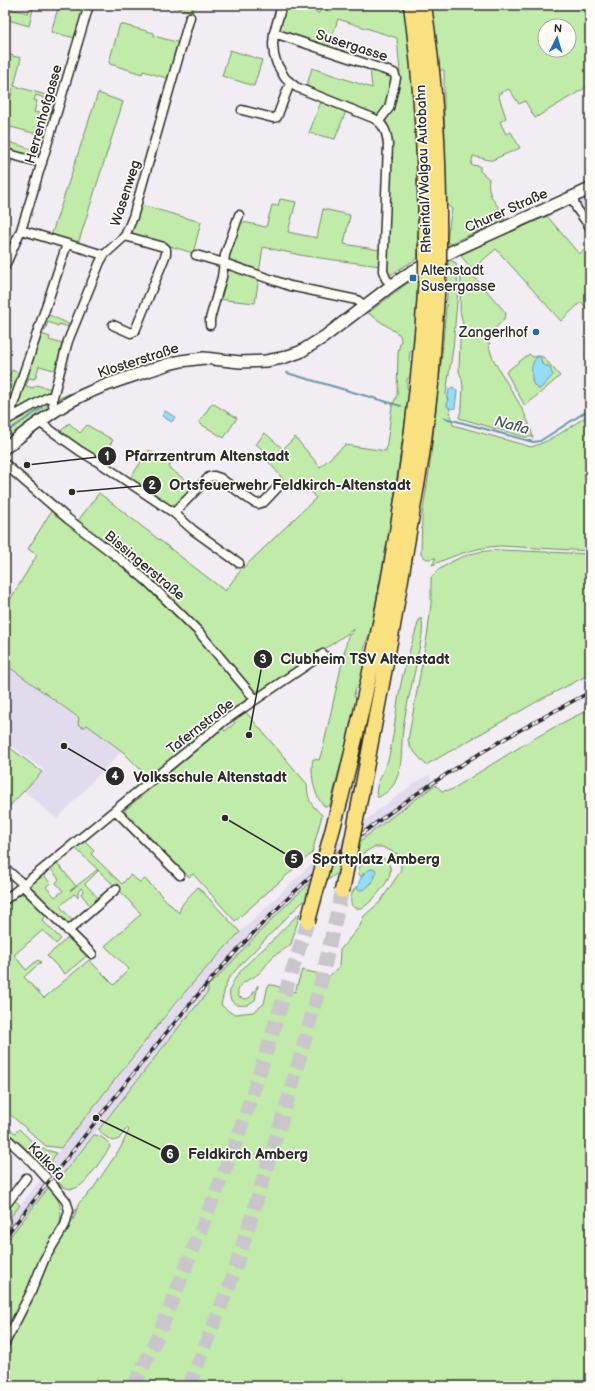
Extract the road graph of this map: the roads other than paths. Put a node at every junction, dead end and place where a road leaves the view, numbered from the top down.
1 (89, 5) edge
2 (282, 5) edge
3 (411, 5) edge
4 (424, 5) edge
5 (190, 17) dead end
6 (274, 33) junction
7 (290, 83) junction
8 (242, 110) dead end
9 (379, 121) junction
10 (5, 153) edge
11 (42, 163) junction
12 (590, 189) edge
13 (572, 197) junction
14 (239, 215) dead end
15 (590, 227) edge
16 (21, 230) junction
17 (125, 236) junction
18 (67, 244) junction
19 (104, 255) junction
20 (196, 255) dead end
21 (435, 257) junction
22 (224, 263) junction
23 (5, 266) edge
24 (392, 286) junction
25 (365, 306) junction
26 (113, 325) dead end
27 (210, 325) dead end
28 (53, 397) junction
29 (54, 411) junction
30 (13, 416) junction
31 (5, 421) edge
32 (39, 422) junction
33 (5, 448) edge
34 (5, 464) edge
35 (280, 485) dead end
36 (174, 513) junction
37 (238, 563) dead end
38 (323, 654) dead end
39 (255, 699) junction
40 (116, 810) junction
41 (5, 868) edge
42 (180, 875) dead end
43 (23, 886) junction
44 (116, 889) dead end
45 (342, 891) tunnel mouth
46 (5, 900) edge
47 (308, 921) tunnel mouth
48 (68, 931) junction
49 (92, 954) dead end
50 (5, 1137) edge
51 (26, 1178) dead end
52 (5, 1206) edge
53 (5, 1343) edge

1 - 11 street, Herrenhofgasse
2 - 6 street
3 - 21 highway, Rheintal/Walgau Autobahn
4 - 21 highway, Rheintal/Walgau Autobahn
5 - 17 street, Wasenweg
6 - 7 street
6 - 9 street, Susergasse
7 - 8 street
7 - 9 street
9 - 24 street
10 - 11 street
11 - 16 street, Herrenhofgasse
12 - 13 main road, Churer Straße
13 - 15 street
13 - 21 main road, Churer Straße
14 - 22 street
16 - 18 street
16 - 23 street, Herrenhofgasse
17 - 19 street, Wasenweg
17 - 26 street
18 - 19 street
18 - 30 street
19 - 28 street, Wasenweg
20 - 22 street
21 - 24 main road, Klosterstraße
21 - 45 highway, Rheintal/Walgau Autobahn, bridge
21 - 47 highway, Rheintal/Walgau Autobahn, bridge
22 - 25 street
22 - 27 street
24 - 25 main road, Klosterstraße
25 - 29 main road, Klosterstraße
28 - 29 street, Wasenweg
28 - 30 street
29 - 32 main road, Klosterstraße
30 - 31 street
32 - 33 main road, Klosterstraße
32 - 36 street
34 - 39 street, Bissingerstraße
35 - 36 street
36 - 37 street
38 - 39 street, Tafernstraße
39 - 40 street, Tafernstraße
40 - 42 street
40 - 43 street, Tafernstraße
41 - 43 street
43 - 46 street, Tafernstraße
43 - 48 street
44 - 48 street
48 - 49 street
50 - 53 street, Kalkofa
51 - 52 street

